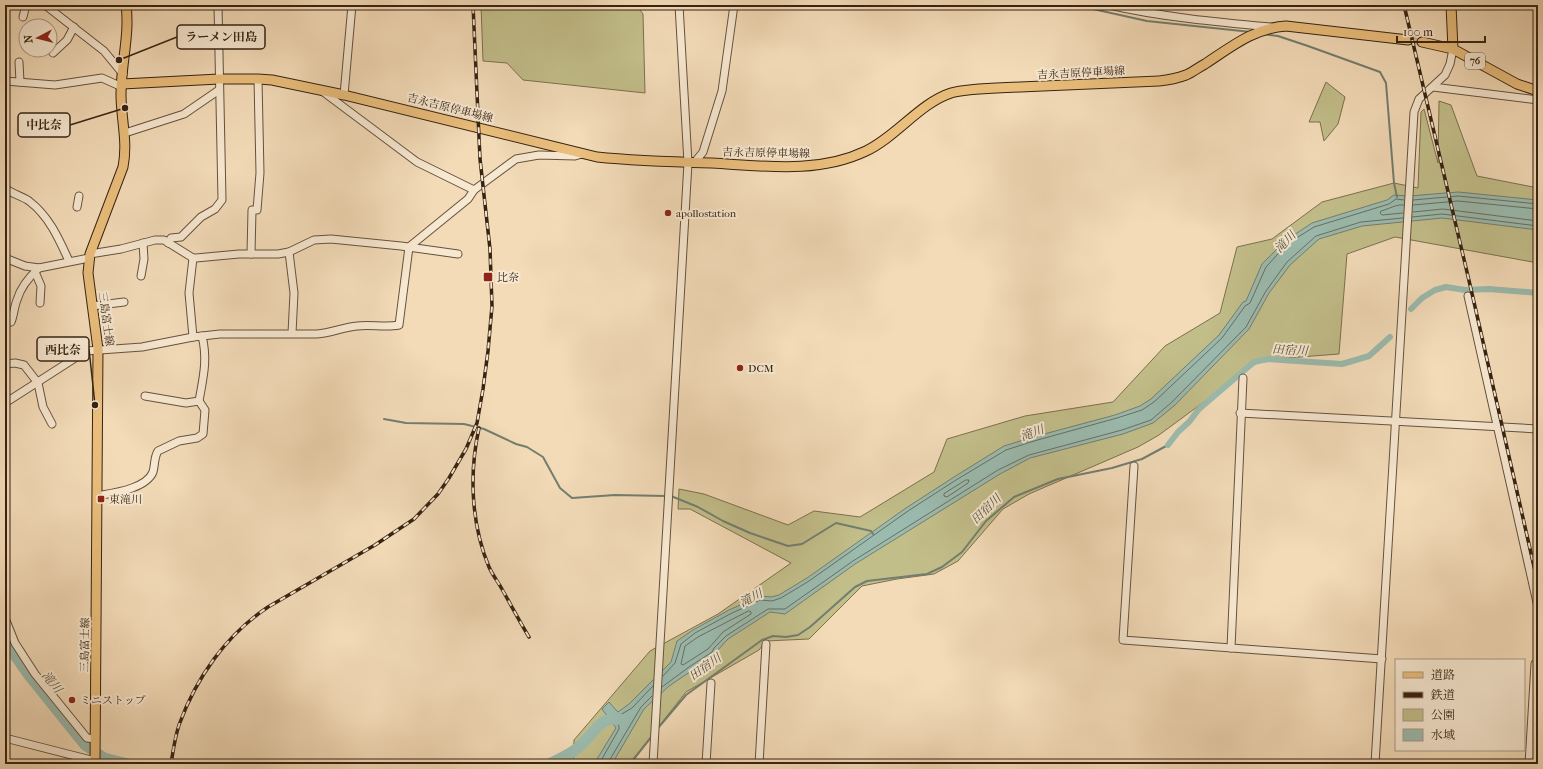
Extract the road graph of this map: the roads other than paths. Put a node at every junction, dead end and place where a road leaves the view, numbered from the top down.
1 (26, 5) edge
2 (45, 5) edge
3 (126, 5) edge
4 (218, 5) edge
5 (352, 5) edge
6 (679, 5) edge
7 (734, 5) edge
8 (1109, 5) edge
9 (1450, 5) edge
10 (23, 17) dead end
11 (74, 27) junction
12 (1274, 27) junction
13 (1408, 40) tunnel mouth
14 (1422, 42) tunnel mouth
15 (58, 48) edge
16 (1453, 49) junction
17 (19, 62) dead end
18 (123, 74) junction
19 (219, 79) junction
20 (258, 79) junction
21 (5, 81) edge
22 (20, 82) junction
23 (1517, 84) junction
24 (122, 86) junction
25 (1433, 88) junction
26 (219, 90) junction
27 (322, 91) junction
28 (1538, 91) edge
29 (344, 95) junction
30 (1511, 97) junction
31 (1538, 100) edge
32 (125, 133) junction
33 (584, 154) junction
34 (691, 163) junction
35 (5, 188) edge
36 (474, 190) junction
37 (79, 196) dead end
38 (77, 207) dead end
39 (143, 243) junction
40 (168, 243) junction
41 (409, 247) junction
42 (289, 252) junction
43 (251, 254) junction
44 (458, 254) dead end
45 (89, 256) junction
46 (5, 258) edge
47 (192, 258) junction
48 (69, 261) junction
49 (37, 270) junction
50 (140, 276) dead end
51 (1468, 296) dead end
52 (124, 302) dead end
53 (40, 303) dead end
54 (92, 306) junction
55 (5, 323) edge
56 (292, 333) junction
57 (202, 336) junction
58 (193, 337) junction
59 (98, 350) junction
60 (5, 364) edge
61 (1243, 378) dead end
62 (38, 383) junction
63 (145, 396) dead end
64 (6, 401) edge
65 (199, 401) junction
66 (1240, 413) junction
67 (1395, 422) junction
68 (52, 424) dead end
69 (1498, 427) junction
70 (1538, 429) edge
71 (1134, 466) dead end
72 (97, 496) junction
73 (1538, 608) edge
74 (5, 618) edge
75 (766, 644) dead end
76 (1230, 648) junction
77 (1382, 659) junction
78 (1538, 664) edge
79 (711, 682) dead end
80 (5, 738) edge
81 (95, 744) junction
82 (95, 761) edge
83 (653, 764) edge
84 (706, 764) edge
85 (759, 764) edge
86 (1375, 764) edge
87 (1529, 764) edge

1 - 10 street
2 - 11 street
3 - 18 main road, 三島富士線
4 - 19 street
5 - 29 street
6 - 34 street
7 - 34 street
8 - 12 street
9 - 16 main road, 76
11 - 15 street
11 - 18 street
12 - 13 main road, 吉永吉原停車場線
12 - 34 main road, 吉永吉原停車場線
14 - 16 main road
16 - 23 main road, 76
16 - 25 street
17 - 22 street
18 - 24 main road, 三島富士線
19 - 20 main road, 吉永吉原停車場線
19 - 24 main road, 吉永吉原停車場線
19 - 26 street
20 - 27 main road, 吉永吉原停車場線
20 - 43 street
21 - 22 street
22 - 24 street
23 - 28 main road, 76
23 - 30 street
24 - 32 main road, 三島富士線
25 - 30 street
25 - 67 street
26 - 32 street
26 - 40 street
27 - 29 main road, 吉永吉原停車場線
27 - 36 street
29 - 33 main road, 吉永吉原停車場線
30 - 31 street
32 - 45 main road, 三島富士線
33 - 34 main road, 吉永吉原停車場線
33 - 36 street
34 - 83 street
35 - 48 street
36 - 41 street
37 - 38 street
39 - 40 street
39 - 45 street
39 - 50 street
40 - 47 street
41 - 42 street
41 - 44 street
41 - 56 street
42 - 43 street
42 - 56 street
43 - 47 street
45 - 48 street
45 - 54 main road, 三島富士線
46 - 49 street
47 - 58 street
48 - 49 street
49 - 53 street
49 - 55 street
51 - 69 street
52 - 54 street
54 - 59 main road, 三島富士線
56 - 57 street
57 - 58 street
57 - 65 street
58 - 59 street
59 - 62 street
59 - 72 main road, 三島富士線
60 - 62 street
61 - 66 street
62 - 64 street
62 - 68 street
63 - 65 street
65 - 72 street
66 - 67 street
66 - 76 street
67 - 69 street
67 - 77 street
69 - 70 street
69 - 73 street
71 - 76 street
72 - 81 main road, 三島富士線
74 - 81 street
75 - 85 street
76 - 77 street
77 - 86 street
78 - 87 street
79 - 84 street
80 - 82 street
81 - 82 main road, 三島富士線

